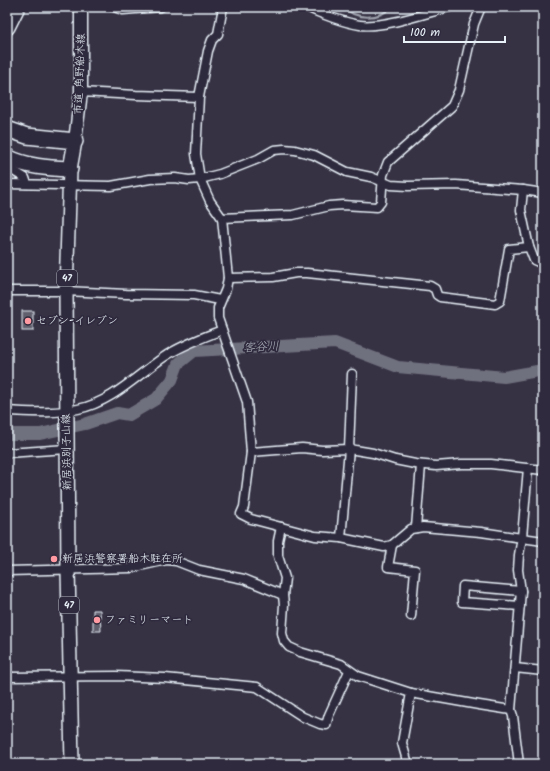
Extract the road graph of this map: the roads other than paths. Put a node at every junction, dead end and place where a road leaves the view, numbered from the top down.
1 (17, 7) edge
2 (81, 7) edge
3 (114, 7) edge
4 (161, 7) edge
5 (224, 7) edge
6 (307, 7) edge
7 (450, 7) edge
8 (481, 7) edge
9 (7, 27) edge
10 (81, 92) junction
11 (199, 97) junction
12 (7, 129) edge
13 (75, 141) junction
14 (7, 156) edge
15 (7, 167) edge
16 (70, 169) junction
17 (200, 179) junction
18 (382, 181) junction
19 (7, 184) edge
20 (27, 184) junction
21 (69, 186) junction
22 (523, 190) junction
23 (543, 193) edge
24 (222, 218) junction
25 (529, 248) junction
26 (543, 264) edge
27 (228, 278) junction
28 (7, 291) edge
29 (66, 291) junction
30 (220, 300) junction
31 (223, 332) junction
32 (352, 374) dead end
33 (7, 411) edge
34 (67, 414) junction
35 (67, 447) junction
36 (349, 449) junction
37 (7, 452) edge
38 (251, 452) junction
39 (421, 464) junction
40 (528, 468) junction
41 (543, 470) edge
42 (281, 527) junction
43 (416, 528) junction
44 (522, 537) junction
45 (341, 538) junction
46 (543, 541) edge
47 (392, 546) junction
48 (68, 569) junction
49 (7, 571) edge
50 (521, 590) junction
51 (283, 595) junction
52 (520, 606) junction
53 (411, 616) dead end
54 (515, 668) junction
55 (349, 671) junction
56 (543, 671) edge
57 (70, 676) junction
58 (7, 677) edge
59 (411, 693) junction
60 (511, 710) junction
61 (72, 764) edge
62 (408, 764) edge
63 (519, 764) edge

1 - 9 highway
2 - 10 street, 市道 角野船木線
3 - 4 street
5 - 11 street
6 - 7 street
8 - 18 street
10 - 11 street
10 - 13 street, 市道 角野船木線
11 - 17 street
12 - 13 highway
13 - 16 main road, 新居浜別子山線 / 47
14 - 16 highway
15 - 20 street
16 - 21 main road, 新居浜別子山線 / 47
17 - 18 street
17 - 21 street
17 - 24 street
18 - 22 street
18 - 24 street
19 - 20 street
20 - 21 street
21 - 29 main road, 新居浜別子山線 / 47
22 - 23 street
22 - 25 street
24 - 27 street
25 - 26 street
25 - 27 street
27 - 30 street
28 - 29 street
29 - 30 street
29 - 34 main road, 新居浜別子山線 / 47
30 - 31 street
31 - 34 street
31 - 38 street
32 - 36 street
33 - 34 street
34 - 35 main road, 新居浜別子山線 / 47
35 - 37 street
35 - 48 main road, 新居浜別子山線 / 47
36 - 38 street
36 - 39 street
36 - 45 street
38 - 42 street
39 - 40 street
39 - 43 street
40 - 41 street
40 - 44 street
42 - 45 street
42 - 51 street
43 - 44 street
43 - 47 street
44 - 46 street
44 - 50 street
45 - 47 street
47 - 53 street
48 - 49 street
48 - 51 street
48 - 57 main road, 新居浜別子山線 / 47
50 - 52 street
50 - 52 street
51 - 55 street
52 - 54 street
54 - 56 street
54 - 60 street
55 - 57 street
55 - 59 street
57 - 58 street
57 - 61 main road, 新居浜別子山線 / 47
59 - 60 street
59 - 62 street
60 - 63 street

